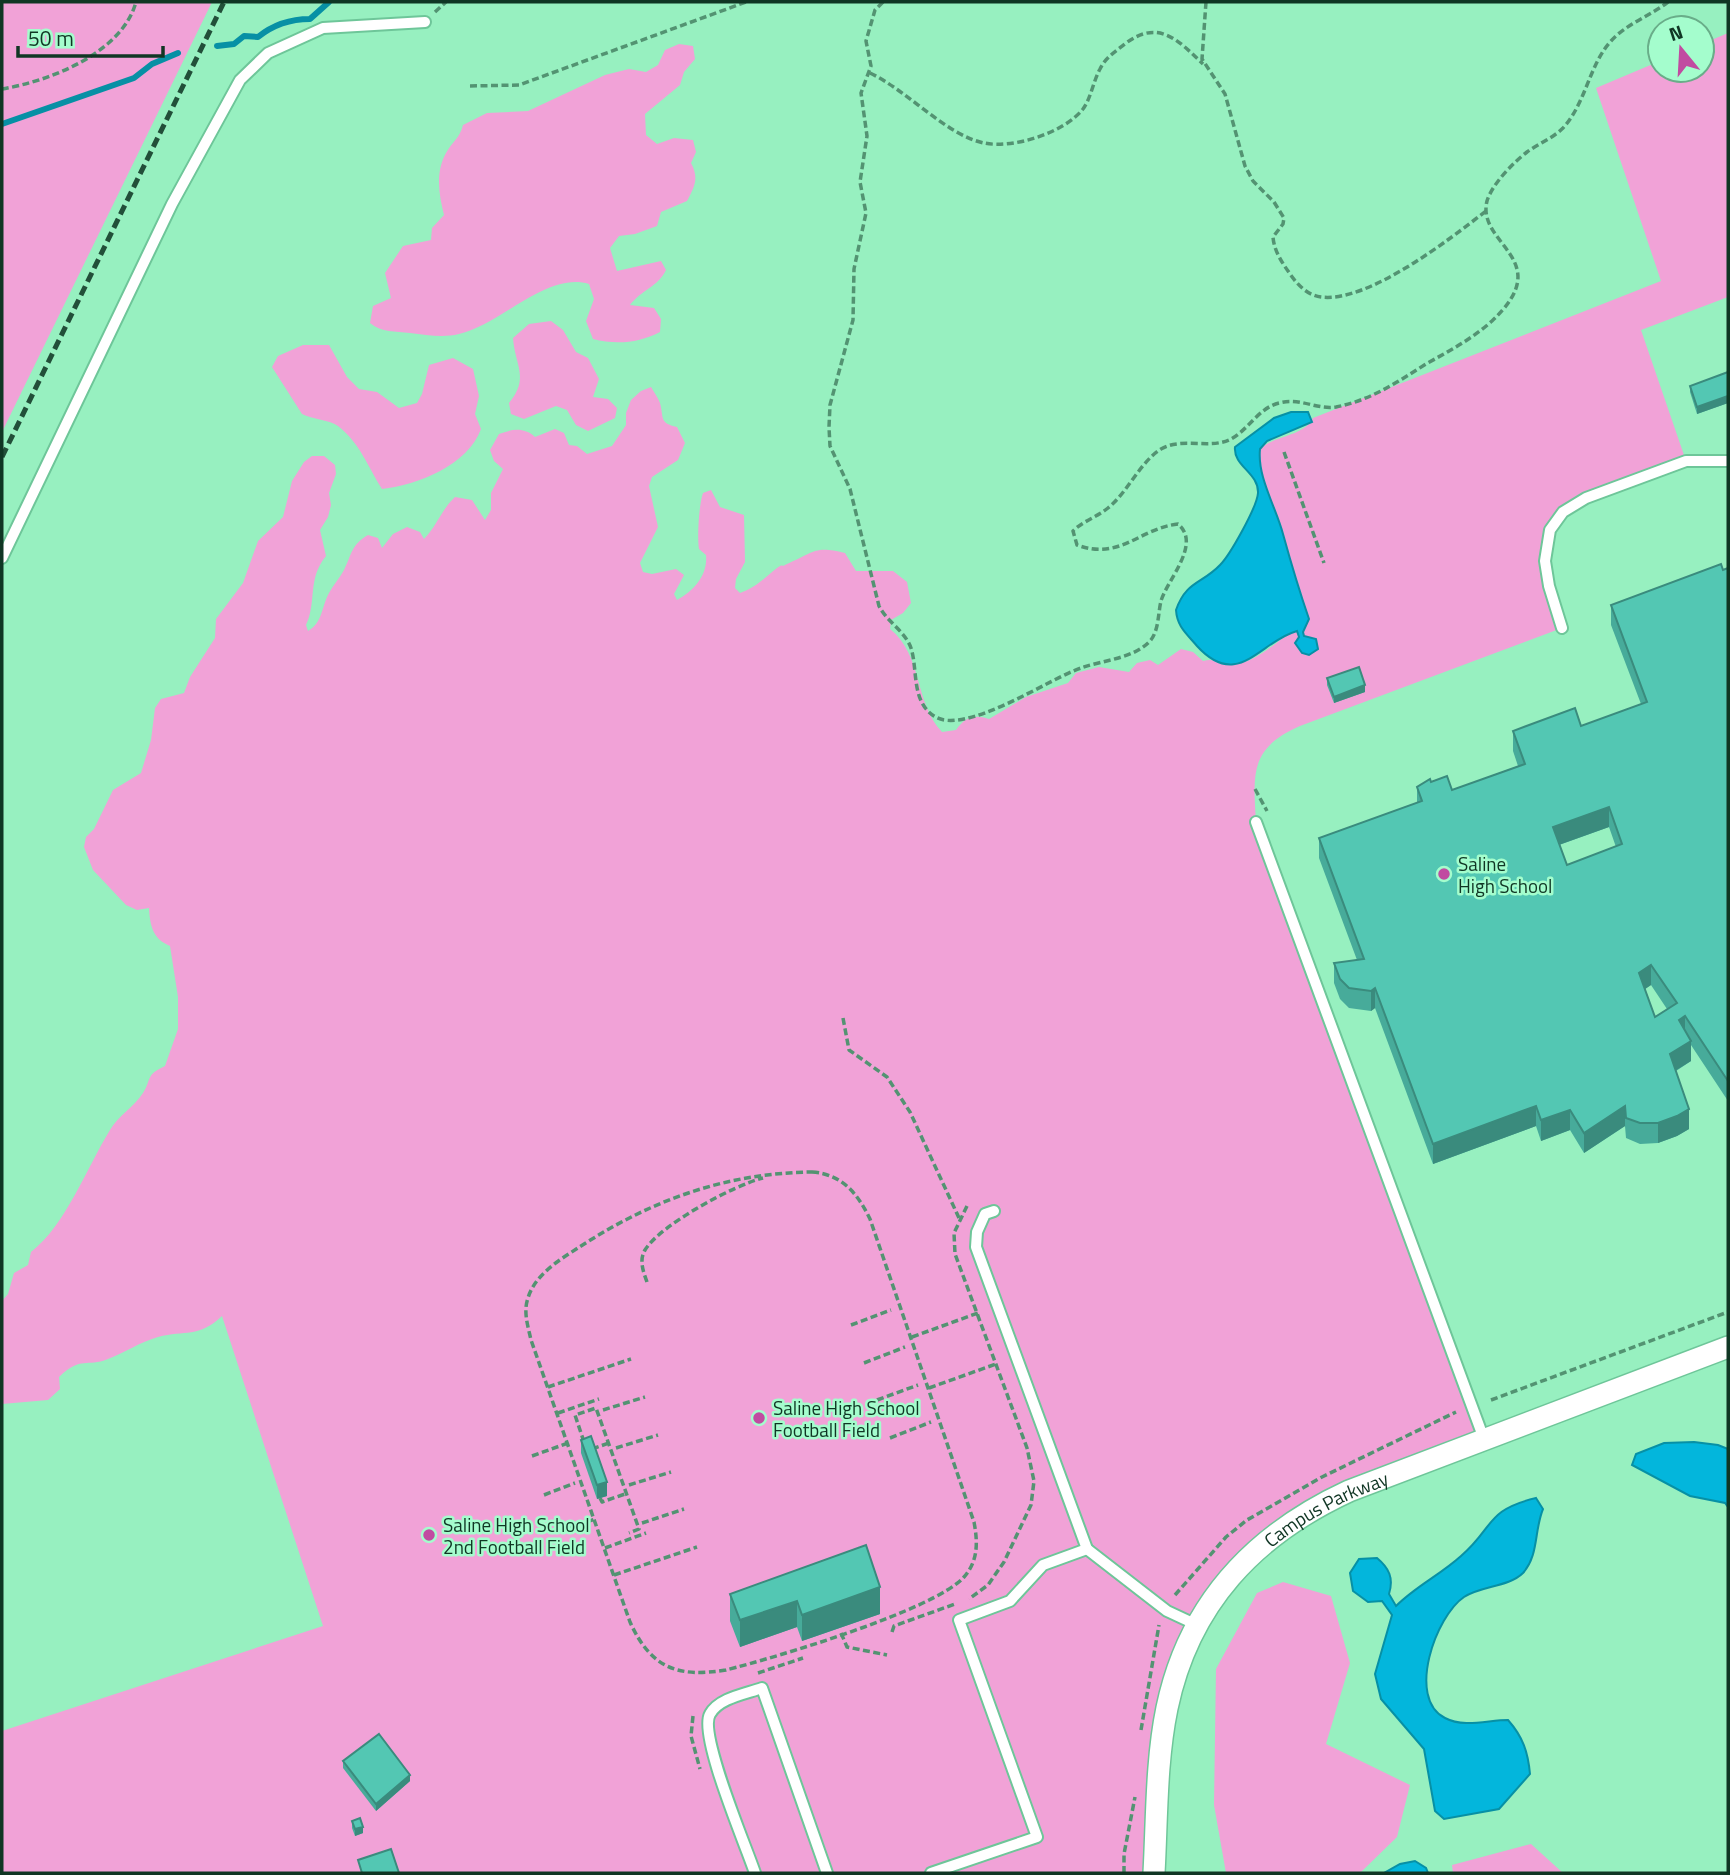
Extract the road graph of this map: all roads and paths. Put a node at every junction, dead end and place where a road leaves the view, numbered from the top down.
1 (136, 2) edge
2 (746, 2) edge
3 (883, 2) edge
4 (1206, 2) edge
5 (1668, 2) edge
6 (425, 22) dead end
7 (1206, 67) junction
8 (870, 73) junction
9 (470, 86) dead end
10 (2, 89) edge
11 (1486, 211) junction
12 (1284, 452) dead end
13 (1728, 461) edge
14 (2, 558) edge
15 (1324, 563) dead end
16 (1562, 628) dead end
17 (1255, 789) dead end
18 (1267, 811) dead end
19 (1256, 822) dead end
20 (843, 1018) dead end
21 (784, 1173) junction
22 (967, 1206) dead end
23 (994, 1211) dead end
24 (959, 1219) junction
25 (647, 1282) dead end
26 (891, 1310) dead end
27 (1728, 1312) edge
28 (978, 1313) junction
29 (851, 1325) dead end
30 (912, 1337) junction
31 (905, 1348) dead end
32 (1728, 1348) edge
33 (631, 1359) dead end
34 (864, 1363) dead end
35 (996, 1364) junction
36 (918, 1385) dead end
37 (548, 1387) junction
38 (929, 1388) junction
39 (645, 1397) dead end
40 (599, 1399) dead end
41 (877, 1400) dead end
42 (1491, 1400) dead end
43 (603, 1410) dead end
44 (558, 1414) junction
45 (931, 1423) dead end
46 (658, 1435) dead end
47 (890, 1437) dead end
48 (1484, 1439) junction
49 (568, 1443) junction
50 (609, 1443) junction
51 (586, 1448) edge
52 (616, 1448) dead end
53 (592, 1449) edge
54 (532, 1456) dead end
55 (671, 1472) dead end
56 (575, 1483) dead end
57 (629, 1485) dead end
58 (626, 1494) junction
59 (544, 1495) dead end
60 (600, 1498) dead end
61 (684, 1509) dead end
62 (594, 1519) junction
63 (642, 1523) dead end
64 (557, 1532) dead end
65 (629, 1533) dead end
66 (646, 1534) dead end
67 (697, 1547) dead end
68 (605, 1548) junction
69 (1087, 1549) junction
70 (614, 1575) junction
71 (1197, 1625) junction
72 (892, 1632) dead end
73 (841, 1633) junction
74 (887, 1655) dead end
75 (768, 1658) junction
76 (772, 1668) dead end
77 (755, 1873) edge
78 (827, 1873) edge
79 (931, 1873) edge
80 (1154, 1873) edge

1 - 10 path
2 - 9 path
3 - 8 path
4 - 7 path
5 - 11 path
6 - 14 lane
7 - 8 path
7 - 11 path
8 - 11 path
12 - 15 path
13 - 16 lane
17 - 18 path
19 - 48 lane
20 - 24 path
21 - 25 path
21 - 30 path
21 - 37 path
22 - 24 path
23 - 69 lane
24 - 28 path
26 - 29 path
27 - 42 path
28 - 30 path
28 - 35 path
30 - 38 path
31 - 34 path
32 - 48 street, Campus Parkway
33 - 37 path
35 - 38 path
35 - 72 path
36 - 41 path
37 - 44 path
38 - 73 path
39 - 43 path
40 - 44 path
44 - 49 path
45 - 47 path
46 - 52 path
48 - 71 street, Campus Parkway
49 - 54 path
49 - 62 path
50 - 51 path
50 - 53 path
50 - 58 path
55 - 57 path
56 - 59 path
58 - 60 path
58 - 65 path
61 - 63 path
62 - 64 path
62 - 68 path
66 - 68 path
67 - 70 path
68 - 70 path
69 - 71 lane
69 - 79 lane
70 - 75 path
71 - 80 street, Campus Parkway
73 - 74 path
73 - 75 path
75 - 76 path
77 - 78 lane

